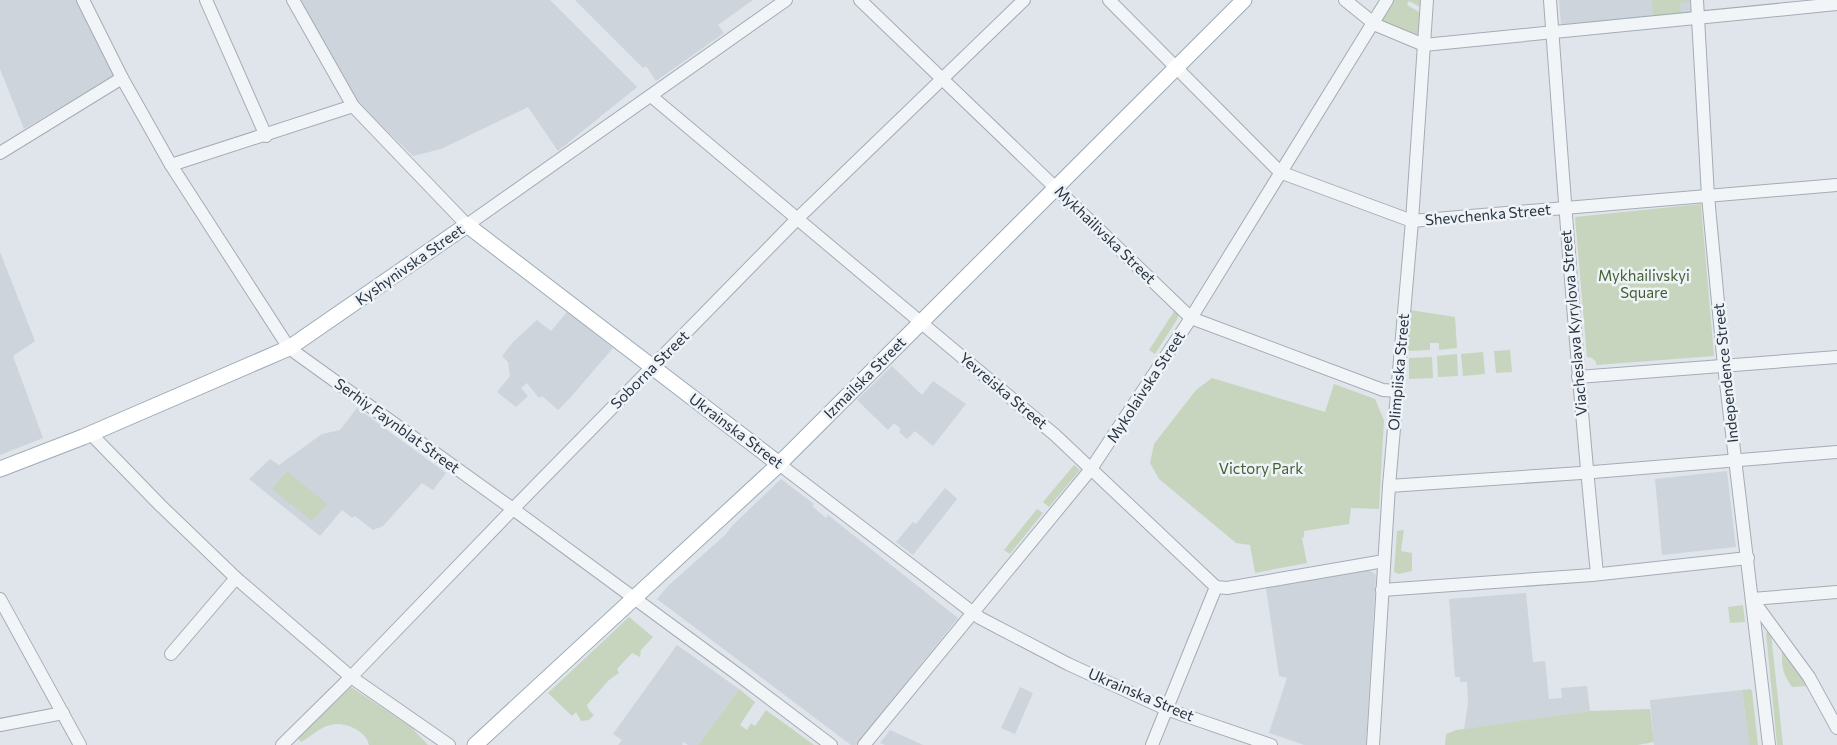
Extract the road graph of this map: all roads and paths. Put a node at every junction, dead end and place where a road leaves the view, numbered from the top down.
1 (83, 0) edge
2 (206, 0) edge
3 (293, 0) edge
4 (786, 0) edge
5 (860, 0) edge
6 (1024, 0) edge
7 (1109, 0) edge
8 (1244, 0) edge
9 (1345, 0) edge
10 (1387, 0) edge
11 (1427, 0) edge
12 (1550, 0) edge
13 (1697, 0) edge
14 (1837, 4) edge
15 (1698, 18) junction
16 (1373, 22) junction
17 (1553, 32) junction
18 (1424, 45) junction
19 (1177, 67) junction
20 (122, 78) junction
21 (943, 79) junction
22 (651, 96) junction
23 (353, 106) junction
24 (266, 136) junction
25 (0, 153) edge
26 (171, 165) junction
27 (1281, 171) junction
28 (1837, 185) edge
29 (1056, 188) junction
30 (1708, 196) junction
31 (1564, 208) junction
32 (798, 218) junction
33 (1412, 220) junction
34 (467, 225) junction
35 (1191, 318) junction
36 (921, 322) junction
37 (289, 348) junction
38 (1837, 357) edge
39 (1724, 366) junction
40 (652, 367) junction
41 (1578, 376) junction
42 (1397, 392) junction
43 (91, 434) junction
44 (1837, 452) edge
45 (1736, 459) junction
46 (779, 464) junction
47 (0, 469) edge
48 (1091, 469) junction
49 (1586, 472) junction
50 (1389, 486) junction
51 (513, 508) junction
52 (1748, 558) junction
53 (1384, 561) junction
54 (1597, 574) junction
55 (236, 578) junction
56 (1216, 587) junction
57 (1382, 590) junction
58 (1837, 592) edge
59 (634, 598) junction
60 (0, 599) edge
61 (1752, 599) junction
62 (973, 612) junction
63 (171, 654) dead end
64 (351, 677) junction
65 (1166, 709) junction
66 (63, 713) junction
67 (0, 725) edge
68 (1837, 728) edge
69 (80, 745) edge
70 (282, 745) edge
71 (449, 745) edge
72 (475, 745) edge
73 (831, 745) edge
74 (864, 745) edge
75 (1152, 745) edge
76 (1271, 745) edge
77 (1373, 745) edge
78 (1769, 745) edge

1 - 20 street, Serhiy Faynblat Street
2 - 24 street
3 - 23 street, Ukrainska Street
4 - 22 street, Kyshynivska Street
5 - 21 street, Mykhailivska Street
6 - 21 street, Soborna Street
7 - 19 street, Shevchenka Street
8 - 19 main road, Izmailska Street
9 - 16 street
10 - 16 street, Mykolaivska Street
11 - 18 street, Olimpiiska Street
12 - 17 street, Viacheslava Kyrylova Street
13 - 15 street, Independence Street
14 - 15 street
15 - 17 street
15 - 30 street, Independence Street
16 - 18 street
16 - 27 street, Mykolaivska Street
17 - 18 street
17 - 31 street, Viacheslava Kyrylova Street
18 - 33 street, Olimpiiska Street
19 - 27 street, Shevchenka Street
19 - 29 main road, Izmailska Street
20 - 25 street
20 - 26 street, Serhiy Faynblat Street
21 - 29 street, Mykhailivska Street
21 - 32 street, Soborna Street
22 - 32 street, Yevreiska Street
22 - 34 street, Kyshynivska Street
23 - 24 street
23 - 34 street, Ukrainska Street
24 - 26 street
26 - 37 street, Serhiy Faynblat Street
27 - 33 street, Shevchenka Street
27 - 35 street, Mykolaivska Street
28 - 30 street, Shevchenka Street
29 - 35 street, Mykhailivska Street
29 - 36 main road, Izmailska Street
30 - 31 street, Shevchenka Street
30 - 39 street, Independence Street
31 - 33 street, Shevchenka Street
31 - 41 street, Viacheslava Kyrylova Street
32 - 36 street, Yevreiska Street
32 - 40 street, Soborna Street
33 - 42 street, Olimpiiska Street
34 - 37 main road, Kyshynivska Street
34 - 40 main road, Ukrainska Street
35 - 42 street, Mykhailivska Street
35 - 48 street, Mykolaivska Street
36 - 46 main road, Izmailska Street
36 - 48 street, Yevreiska Street
37 - 43 main road, Kyshynivska Street
37 - 51 street, Serhiy Faynblat Street
38 - 39 street
39 - 41 street
39 - 45 street, Independence Street
40 - 46 main road, Ukrainska Street
40 - 51 street, Soborna Street
41 - 49 street, Viacheslava Kyrylova Street
42 - 50 street, Olimpiiska Street
43 - 47 main road, Kyshynivska Street
43 - 55 street
44 - 45 street
45 - 49 street
45 - 52 street, Independence Street
46 - 59 main road, Izmailska Street
46 - 62 street, Ukrainska Street
48 - 56 street, Yevreiska Street
48 - 62 street, Mykolaivska Street
49 - 50 street
49 - 54 street, Viacheslava Kyrylova Street
50 - 53 street, Olimpiiska Street
51 - 59 street, Serhiy Faynblat Street
51 - 64 street, Soborna Street
52 - 54 street
52 - 61 street, Independence Street
53 - 56 street
53 - 57 street, Olimpiiska Street
54 - 57 street
55 - 63 street
55 - 64 street
56 - 65 street
57 - 77 street, Olimpiiska Street
58 - 61 street
59 - 72 main road, Izmailska Street
59 - 73 street, Serhiy Faynblat Street
60 - 66 street
61 - 68 street
61 - 78 street, Independence Street
62 - 65 street, Ukrainska Street
62 - 74 street, Mykolaivska Street
64 - 70 street, Soborna Street
64 - 71 street
65 - 75 street
65 - 76 street, Ukrainska Street
66 - 67 street
66 - 69 street

